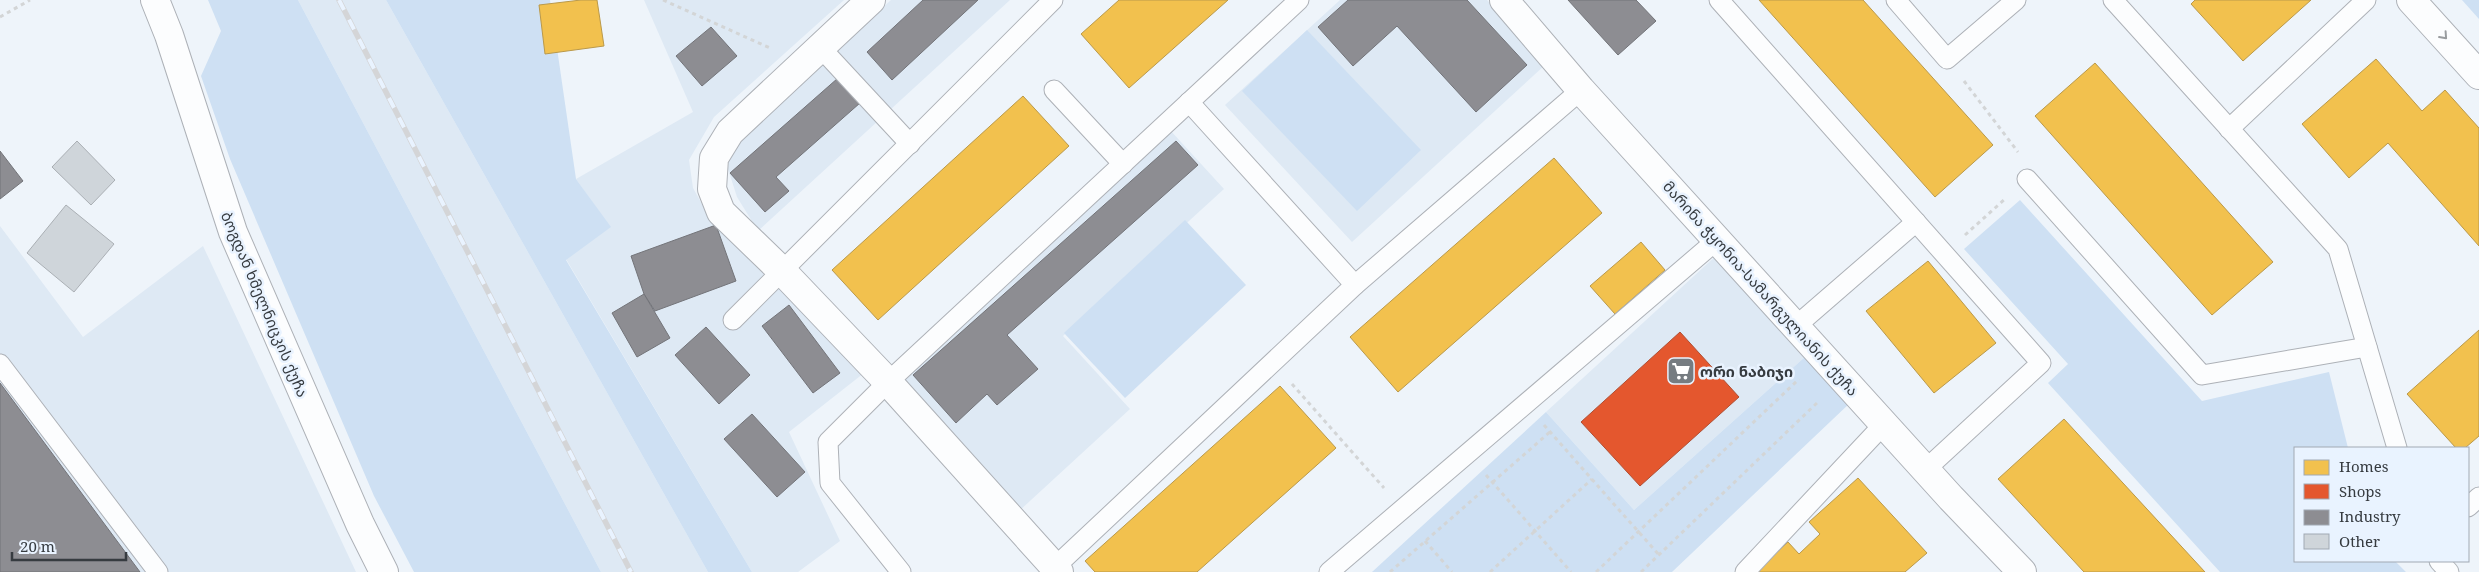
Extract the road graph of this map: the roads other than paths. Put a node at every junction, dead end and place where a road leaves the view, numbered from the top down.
1 (155, 0) edge
2 (871, 0) edge
3 (1053, 0) edge
4 (1299, 0) edge
5 (1504, 0) edge
6 (1719, 0) edge
7 (1896, 0) edge
8 (2016, 0) edge
9 (2113, 0) edge
10 (2366, 0) edge
11 (2411, 0) edge
12 (811, 55) junction
13 (2479, 75) edge
14 (1054, 90) dead end
15 (1581, 90) junction
16 (1189, 102) junction
17 (2229, 130) junction
18 (910, 144) junction
19 (1122, 164) junction
20 (2027, 179) road end
21 (1916, 222) junction
22 (1717, 240) junction
23 (783, 272) junction
24 (1355, 285) junction
25 (733, 320) dead end
26 (1796, 326) junction
27 (2367, 347) junction
28 (0, 364) edge
29 (888, 382) junction
30 (1884, 424) junction
31 (2397, 447) edge
32 (1925, 470) junction
33 (2479, 497) edge
34 (2469, 506) edge
35 (2440, 562) edge
36 (1057, 570) edge
37 (158, 572) edge
38 (384, 572) edge
39 (901, 572) edge
40 (1329, 572) edge
41 (1745, 572) edge
42 (2022, 572) edge
43 (2449, 572) edge

1 - 38 street, ბოგდან ხმელნიცკის ქუჩა
2 - 12 street
3 - 18 lane
4 - 16 lane
5 - 15 street, მარინა ჭყონია-სამარგულიანის ქუჩა
6 - 21 lane
7 - 8 lane
9 - 17 lane
10 - 17 lane
11 -> 13 street
12 - 18 lane
12 - 23 street
14 - 19 lane
15 - 22 street, მარინა ჭყონია-სამარგულიანის ქუჩა
15 - 24 lane
16 - 19 lane
16 - 24 lane
17 - 27 lane
18 - 23 lane
19 - 29 lane
20 - 27 lane
21 - 26 lane
21 - 32 lane
22 - 26 street, მარინა ჭყონია-სამარგულიანის ქუჩა
22 - 40 lane
23 - 25 lane
23 - 29 street
24 - 36 lane
26 - 30 street, მარინა ჭყონია-სამარგულიანის ქუჩა
27 - 31 lane
28 - 37 lane
29 - 36 street
29 - 39 lane
30 - 32 street, მარინა ჭყონია-სამარგულიანის ქუჩა
30 - 41 lane
32 - 42 street, მარინა ჭყონია-სამარგულიანის ქუჩა
33 - 34 lane
35 - 43 lane

